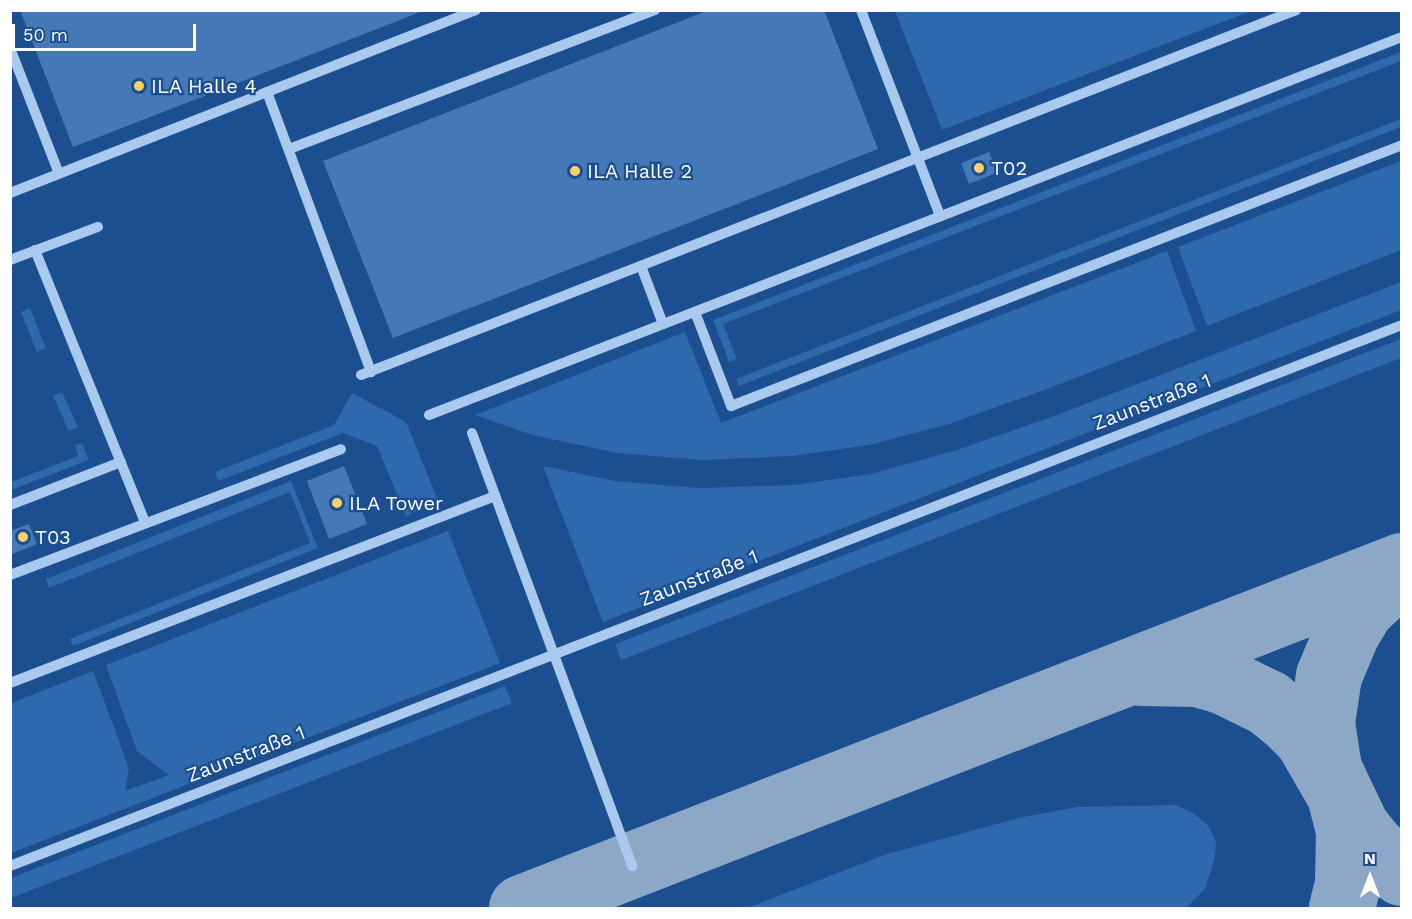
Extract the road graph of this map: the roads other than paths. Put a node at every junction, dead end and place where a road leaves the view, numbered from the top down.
1 (476, 10) edge
2 (655, 10) edge
3 (861, 10) edge
4 (1296, 10) edge
5 (641, 13) edge
6 (1401, 37) edge
7 (10, 48) edge
8 (267, 92) junction
9 (1401, 146) edge
10 (289, 149) junction
11 (917, 158) junction
12 (59, 174) junction
13 (10, 193) edge
14 (940, 216) junction
15 (98, 227) dead end
16 (35, 250) junction
17 (10, 260) edge
18 (641, 266) junction
19 (695, 312) junction
20 (663, 324) junction
21 (1401, 325) edge
22 (429, 415) dead end
23 (472, 433) dead end
24 (341, 449) dead end
25 (121, 462) junction
26 (495, 496) junction
27 (10, 505) edge
28 (145, 522) junction
29 (10, 575) edge
30 (553, 654) junction
31 (10, 683) edge
32 (10, 866) edge
33 (632, 866) dead end

1 - 8 lane
2 - 5 lane
3 - 11 lane
4 - 11 lane
5 - 10 lane
6 - 14 lane
7 - 12 lane
8 - 10 lane
8 - 12 lane
9 - 19 lane
10 - 18 lane
11 - 14 lane
11 - 18 lane
12 - 13 lane
14 - 19 lane
15 - 16 lane
16 - 17 lane
16 - 25 lane
18 - 20 lane
19 - 20 lane
20 - 22 lane
21 - 30 lane, Zaunstraße 1
23 - 26 lane
24 - 28 lane
25 - 27 lane
25 - 28 lane
26 - 30 lane
26 - 31 lane
28 - 29 lane
30 - 32 lane, Zaunstraße 1
30 - 33 lane

